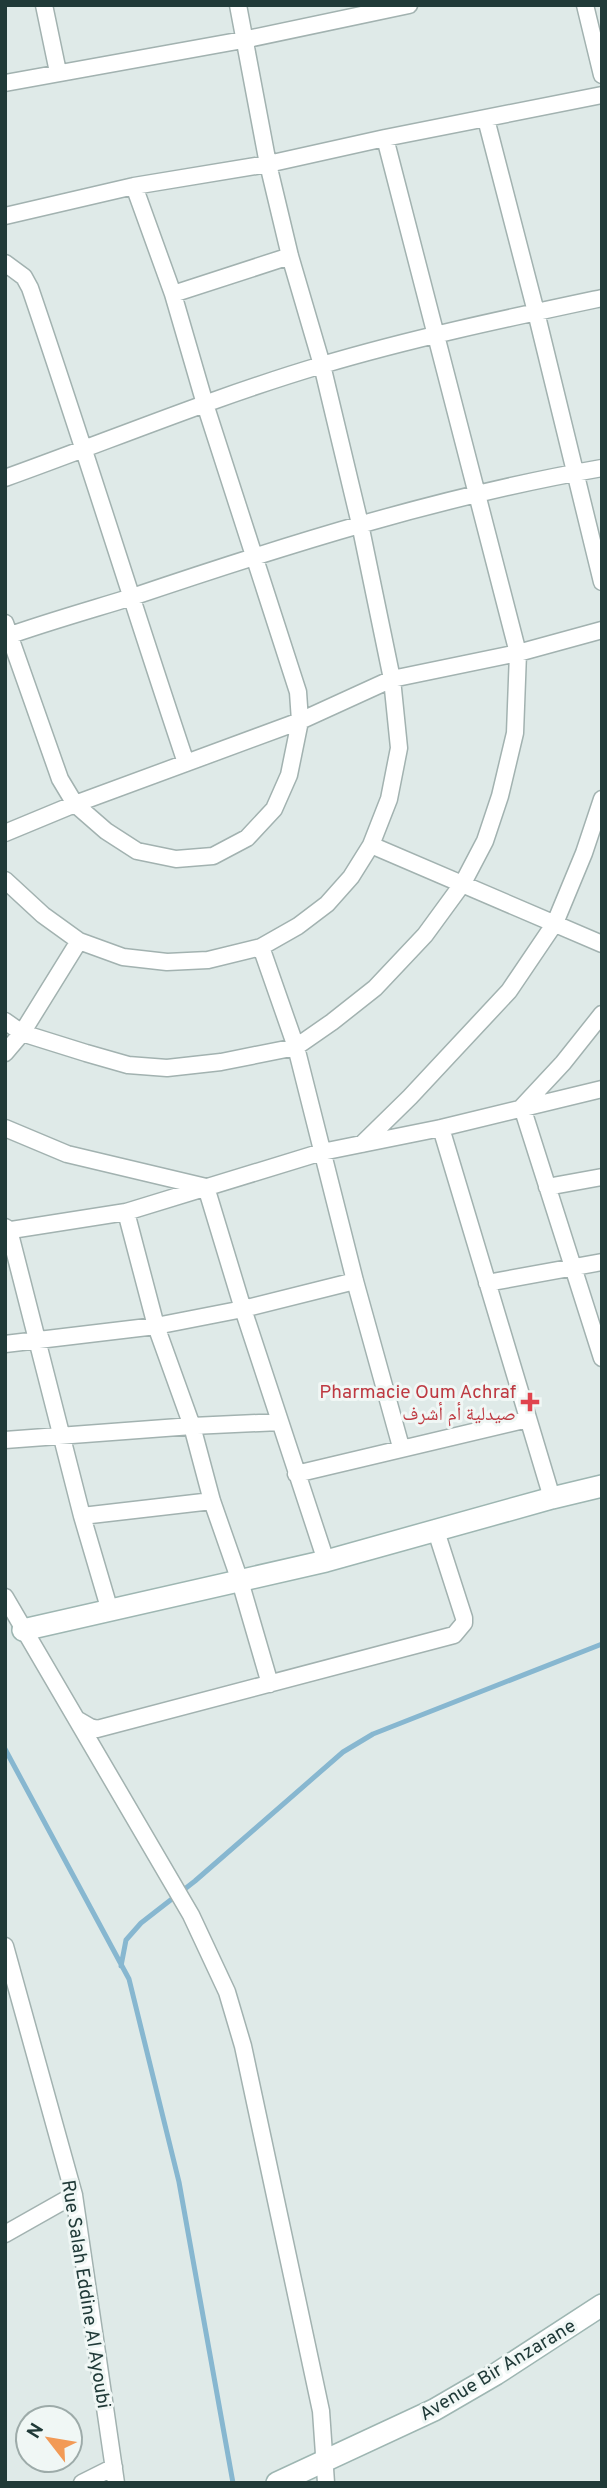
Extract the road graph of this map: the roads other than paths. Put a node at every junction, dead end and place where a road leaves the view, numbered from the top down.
1 (44, 5) edge
2 (238, 5) edge
3 (409, 5) edge
4 (584, 5) edge
5 (243, 40) junction
6 (58, 72) junction
7 (602, 75) edge
8 (5, 83) edge
9 (602, 95) edge
10 (486, 119) junction
11 (384, 138) junction
12 (268, 164) junction
13 (134, 186) junction
14 (5, 216) edge
15 (290, 256) junction
16 (5, 263) edge
17 (173, 294) junction
18 (602, 298) edge
19 (536, 312) junction
20 (436, 336) junction
21 (322, 365) junction
22 (205, 404) junction
23 (85, 449) junction
24 (602, 468) edge
25 (574, 473) junction
26 (5, 478) edge
27 (477, 493) junction
28 (360, 524) junction
29 (254, 555) junction
30 (602, 582) edge
31 (130, 597) junction
32 (602, 630) edge
33 (7, 632) edge
34 (518, 653) junction
35 (392, 680) junction
36 (300, 721) junction
37 (186, 763) junction
38 (602, 799) edge
39 (75, 804) junction
40 (5, 833) edge
41 (371, 845) junction
42 (5, 880) edge
43 (463, 883) junction
44 (555, 923) junction
45 (79, 941) junction
46 (602, 944) edge
47 (261, 947) junction
48 (602, 1014) edge
49 (5, 1021) edge
50 (22, 1033) junction
51 (296, 1047) junction
52 (5, 1053) edge
53 (602, 1088) edge
54 (522, 1107) junction
55 (5, 1128) edge
56 (441, 1128) junction
57 (362, 1144) junction
58 (322, 1152) junction
59 (602, 1177) edge
60 (205, 1187) junction
61 (547, 1187) junction
62 (125, 1212) junction
63 (7, 1229) edge
64 (602, 1262) edge
65 (573, 1266) junction
66 (355, 1281) junction
67 (488, 1283) junction
68 (243, 1309) junction
69 (156, 1326) junction
70 (39, 1340) junction
71 (5, 1344) edge
72 (601, 1355) edge
73 (528, 1419) junction
74 (280, 1422) junction
75 (192, 1426) junction
76 (61, 1437) junction
77 (5, 1440) edge
78 (401, 1447) junction
79 (296, 1474) junction
80 (602, 1486) edge
81 (552, 1498) junction
82 (212, 1501) junction
83 (82, 1516) junction
84 (436, 1531) junction
85 (326, 1561) junction
86 (240, 1581) junction
87 (5, 1597) edge
88 (110, 1611) junction
89 (23, 1630) junction
90 (270, 1684) junction
91 (78, 1720) junction
92 (5, 1947) edge
93 (74, 2194) junction
94 (5, 2234) edge
95 (602, 2305) edge
96 (326, 2460) junction
97 (115, 2475) edge
98 (82, 2483) edge
99 (277, 2483) edge
100 (326, 2483) edge

1 - 6 street
2 - 5 street
3 - 5 street
4 - 7 street
5 - 6 street
5 - 12 street
6 - 8 street
9 - 10 street
10 - 11 street
10 - 19 street
11 - 12 street
11 - 20 street
12 - 13 street
12 - 15 street
13 - 14 street
13 - 17 street
15 - 17 street
15 - 21 street
16 - 23 street
17 - 22 street
18 - 19 street
19 - 20 street
19 - 25 street
20 - 21 street
20 - 27 street
21 - 22 street
21 - 28 street
22 - 23 street
22 - 29 street
23 - 26 street
23 - 31 street
24 - 25 street
25 - 27 street
25 - 30 street
27 - 28 street
27 - 34 street
28 - 29 street
28 - 35 street
29 - 31 street
29 - 36 street
31 - 33 street
31 - 37 street
32 - 34 street
33 - 39 street
34 - 35 street
34 - 43 street
35 - 36 street
35 - 41 street
36 - 37 street
36 - 39 street
37 - 39 street
38 - 44 street
39 - 40 street
41 - 43 street
41 - 47 street
42 - 45 street
43 - 44 street
43 - 51 street
44 - 46 street
44 - 57 street
45 - 47 street
45 - 50 street
47 - 51 street
48 - 54 street
49 - 50 street
50 - 51 street
50 - 52 street
51 - 58 street
53 - 54 street
54 - 56 street
54 - 61 street
55 - 60 street
56 - 57 street
56 - 67 street
57 - 58 street
58 - 60 street
58 - 66 street
59 - 61 street
60 - 62 street
60 - 68 street
61 - 65 street
62 - 63 street
62 - 69 street
63 - 70 street
64 - 65 street
65 - 67 street
65 - 72 street
66 - 68 street
66 - 78 street
67 - 73 street
68 - 69 street
68 - 74 street
69 - 70 street
69 - 75 street
70 - 71 street
70 - 76 street
73 - 78 street
73 - 81 street
74 - 75 street
74 - 79 street
75 - 76 street
75 - 82 street
76 - 77 street
76 - 83 street
78 - 79 street
79 - 85 street
80 - 81 street
81 - 84 street
82 - 83 street
82 - 86 street
83 - 88 street
84 - 85 street
84 - 90 street
85 - 86 street
86 - 88 street
86 - 90 street
87 - 89 street
88 - 89 street
89 - 91 street
90 - 91 street
91 - 96 street
92 - 93 street, Rue Salah Eddine Al Ayoubi
93 - 94 street
93 - 97 street, Rue Salah Eddine Al Ayoubi
95 - 96 street, Avenue Bir Anzarane
96 - 99 street, Avenue Bir Anzarane
96 - 100 street
97 - 98 street

